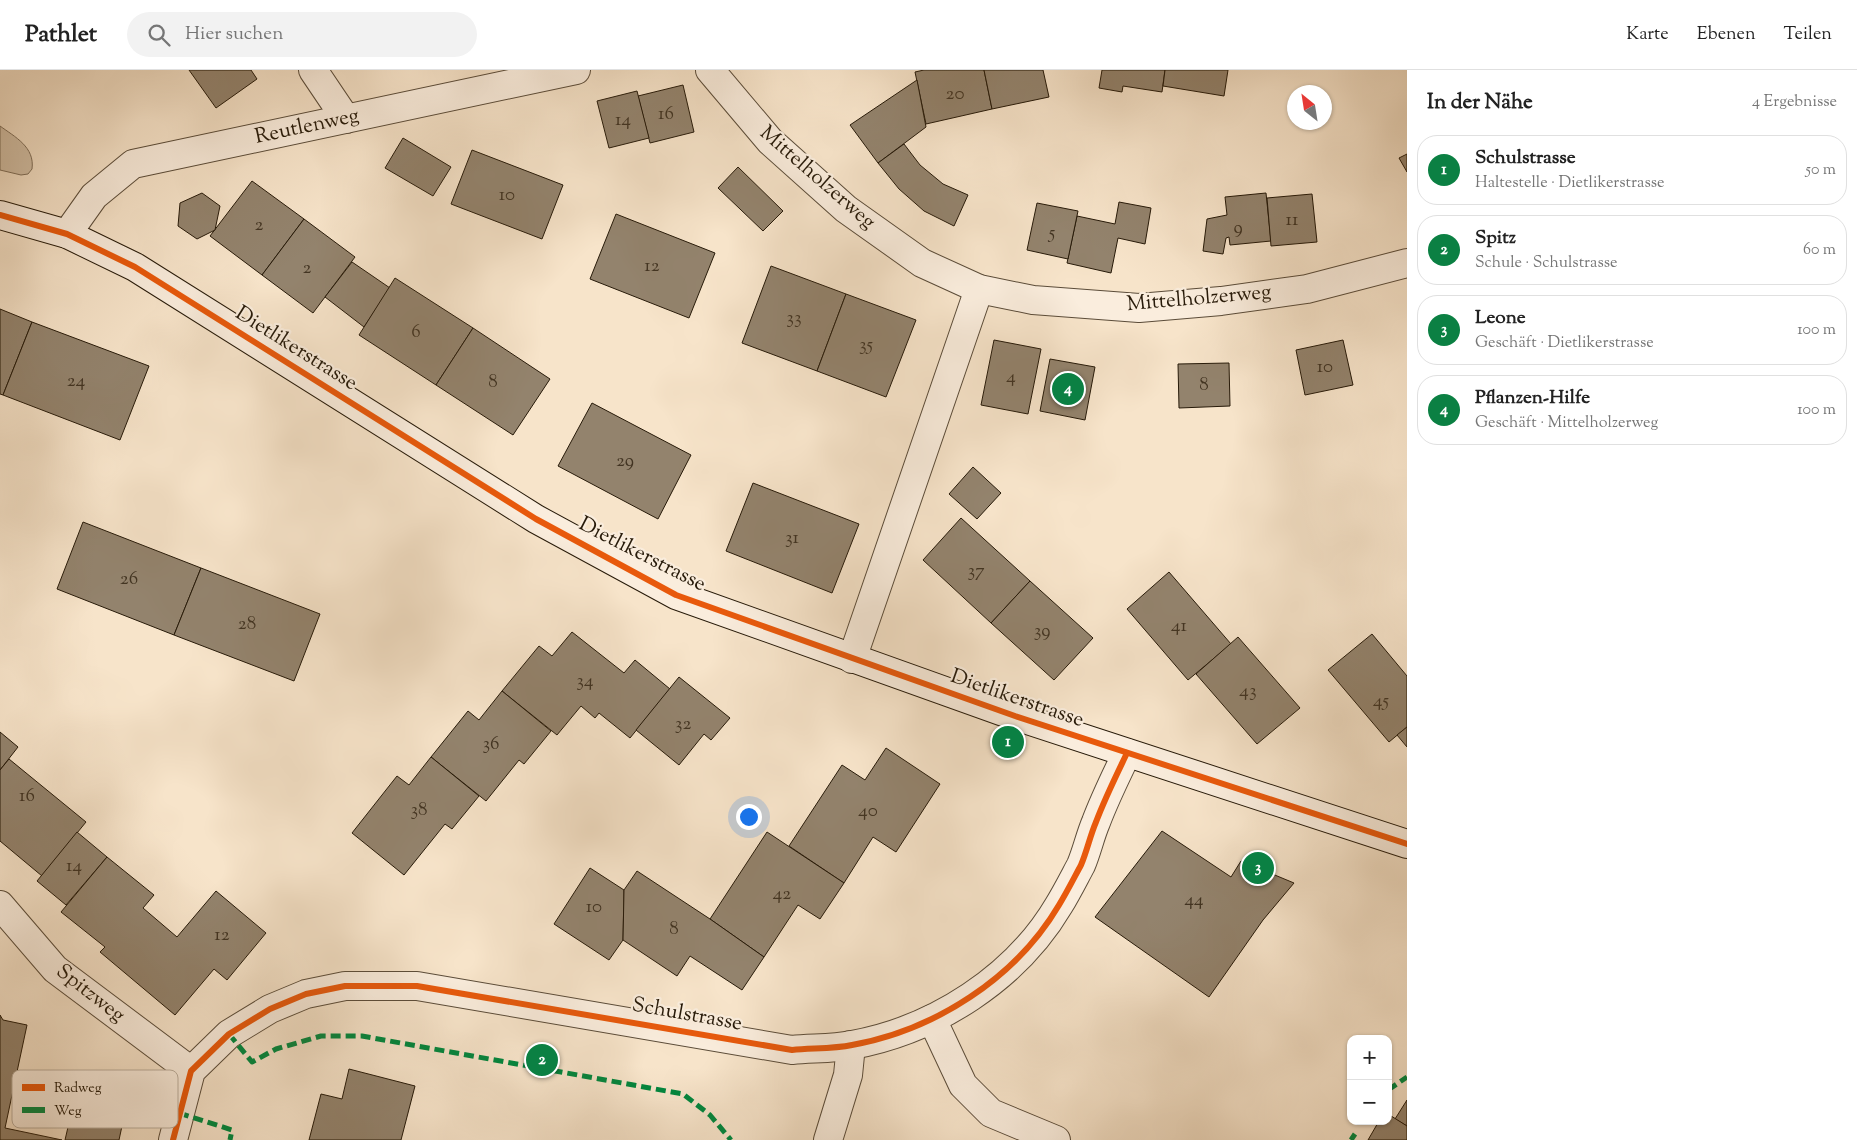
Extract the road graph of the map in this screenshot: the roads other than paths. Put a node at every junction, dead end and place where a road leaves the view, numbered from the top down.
1 (313, 70) edge
2 (576, 70) edge
3 (710, 70) edge
4 (346, 119) junction
5 (0, 215) edge
6 (67, 234) junction
7 (1407, 263) edge
8 (979, 289) junction
9 (852, 659) junction
10 (1127, 753) junction
11 (1407, 844) edge
12 (0, 905) edge
13 (932, 1020) junction
14 (851, 1045) junction
15 (190, 1071) junction
16 (178, 1120) edge
17 (828, 1140) edge
18 (1056, 1140) edge

1 - 4 street
2 - 4 street, Reutlenweg
3 - 8 street, Mittelholzerweg
4 - 6 street, Reutlenweg
5 - 6 street, Dietlikerstrasse
6 - 9 street, Dietlikerstrasse
7 - 8 street, Mittelholzerweg
8 - 9 street
9 - 10 street, Dietlikerstrasse
10 - 11 street, Dietlikerstrasse
10 - 13 street, Schulstrasse
12 - 15 street, Spitzweg
13 - 14 street, Schulstrasse
13 - 18 street
14 - 15 street, Schulstrasse
14 - 17 street
15 - 16 street

